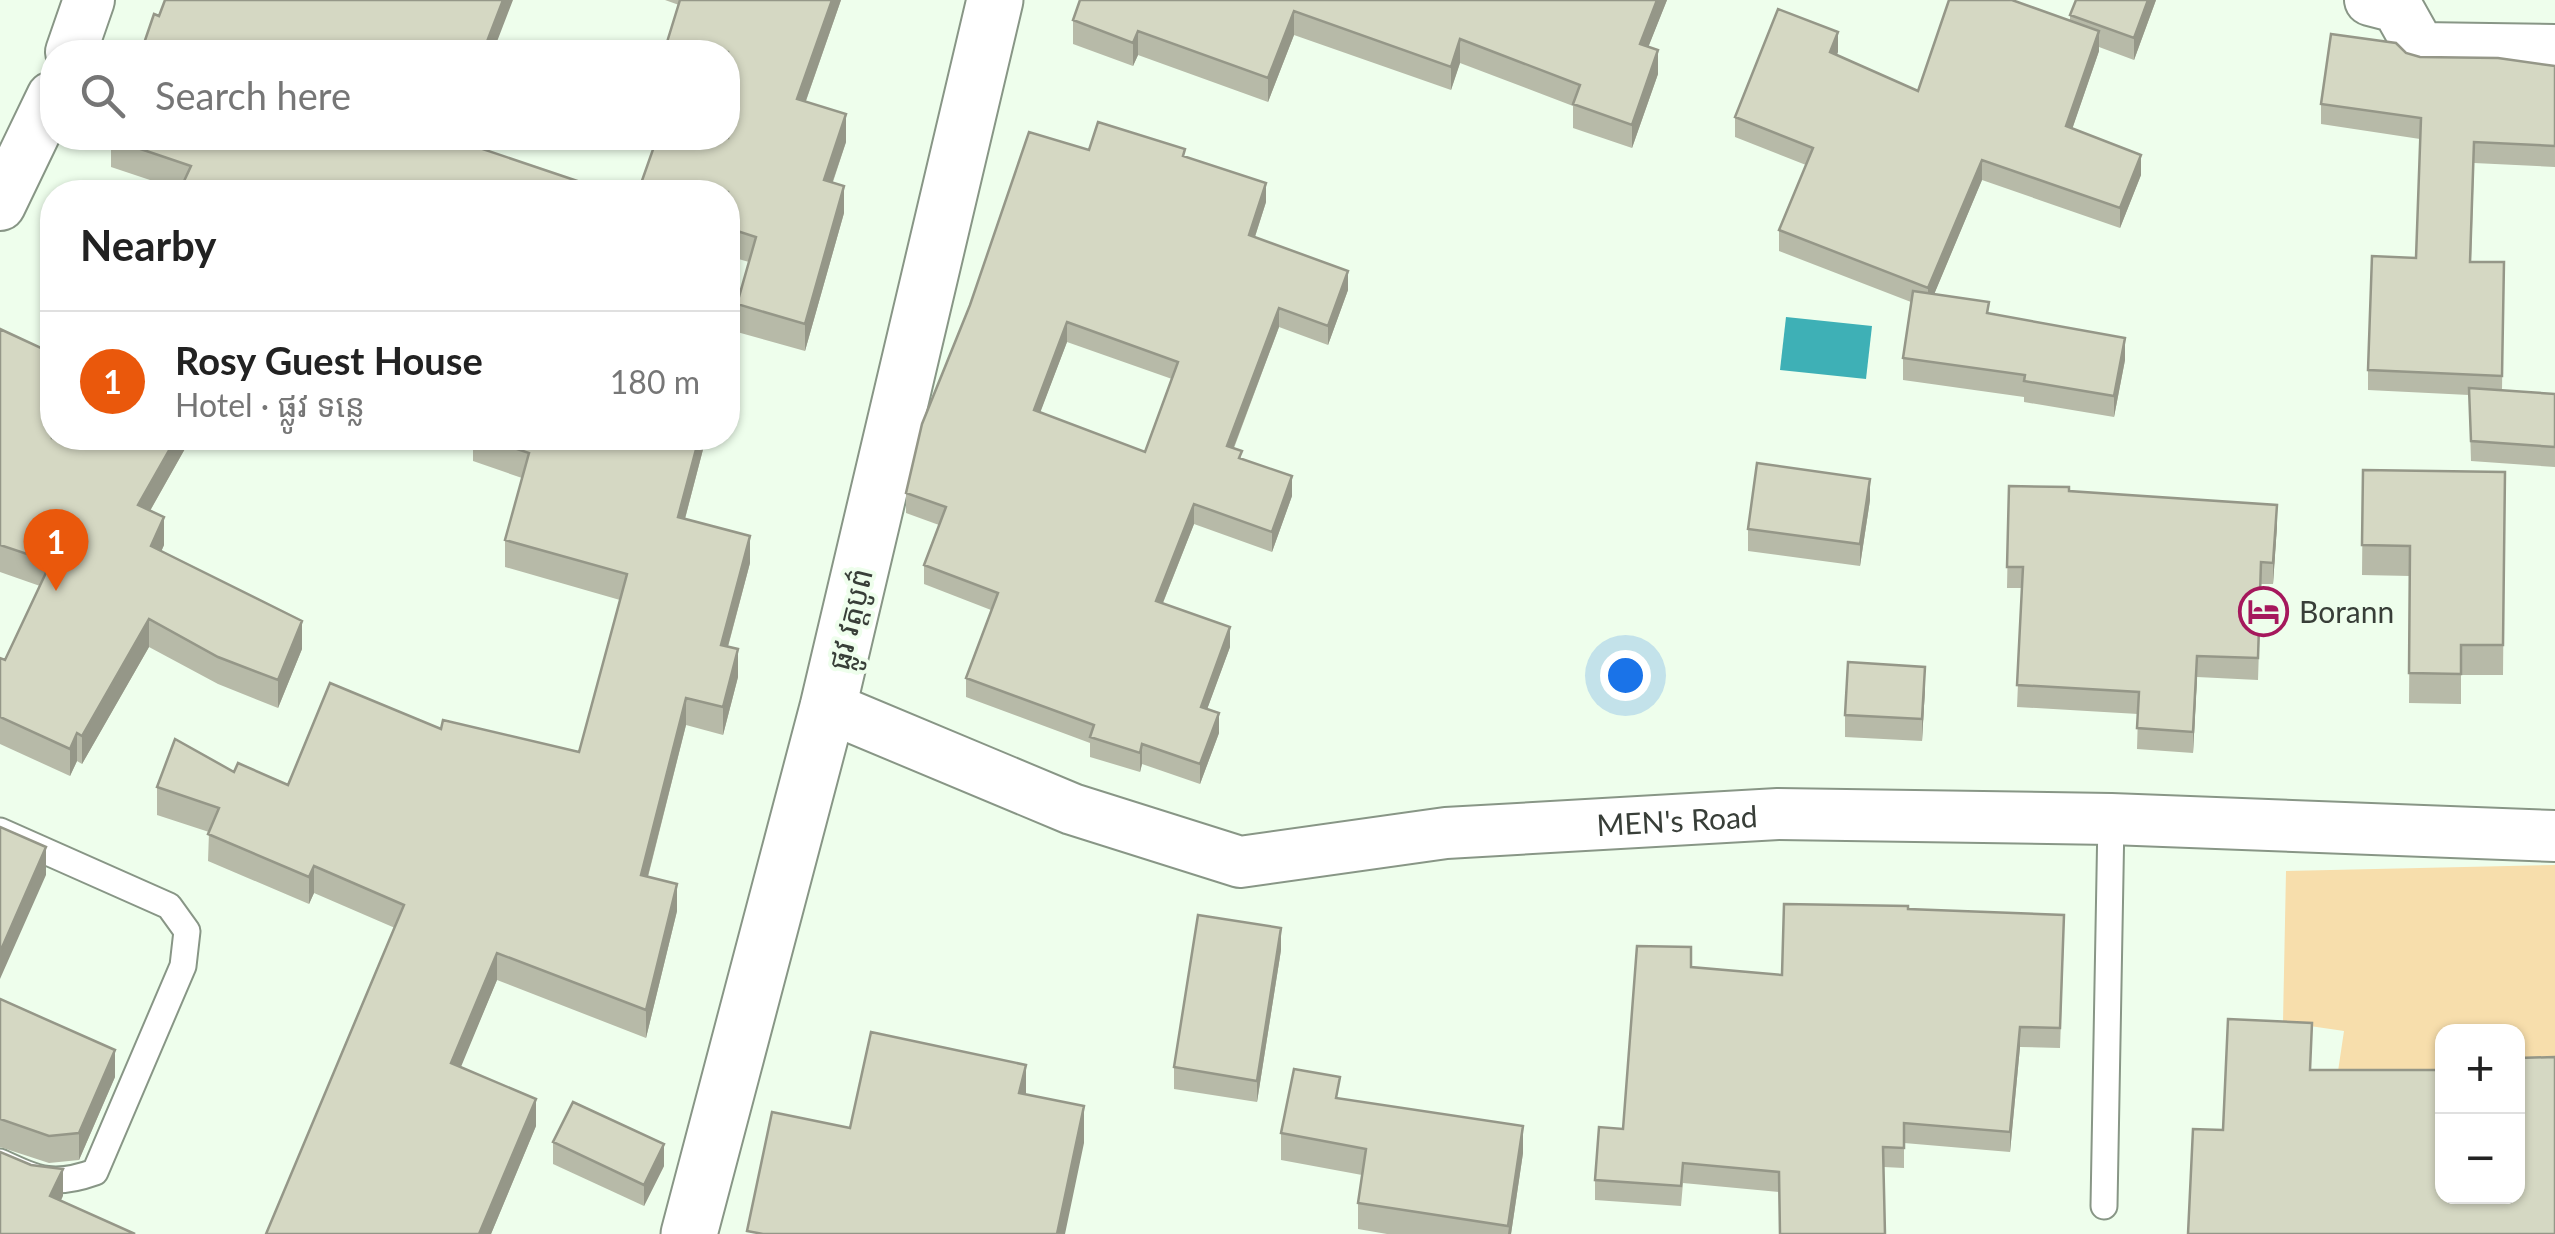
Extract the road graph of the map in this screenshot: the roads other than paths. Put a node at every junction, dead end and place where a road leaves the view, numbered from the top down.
1 (89, 0) edge
2 (995, 0) edge
3 (2370, 0) edge
4 (75, 40) edge
5 (2555, 50) edge
6 (40, 121) edge
7 (0, 204) edge
8 (828, 707) junction
9 (2112, 819) junction
10 (0, 831) edge
11 (2555, 836) edge
12 (0, 1162) edge
13 (2104, 1206) dead end
14 (689, 1234) edge

1 - 4 street
2 - 8 street, ផ្លូវ វត្តបូព៌
3 - 5 street
6 - 7 street
8 - 9 street, MEN's Road
8 - 14 street, ផ្លូវ វត្តបូព៌
9 - 11 street, MEN's Road
9 - 13 lane
10 - 12 lane

